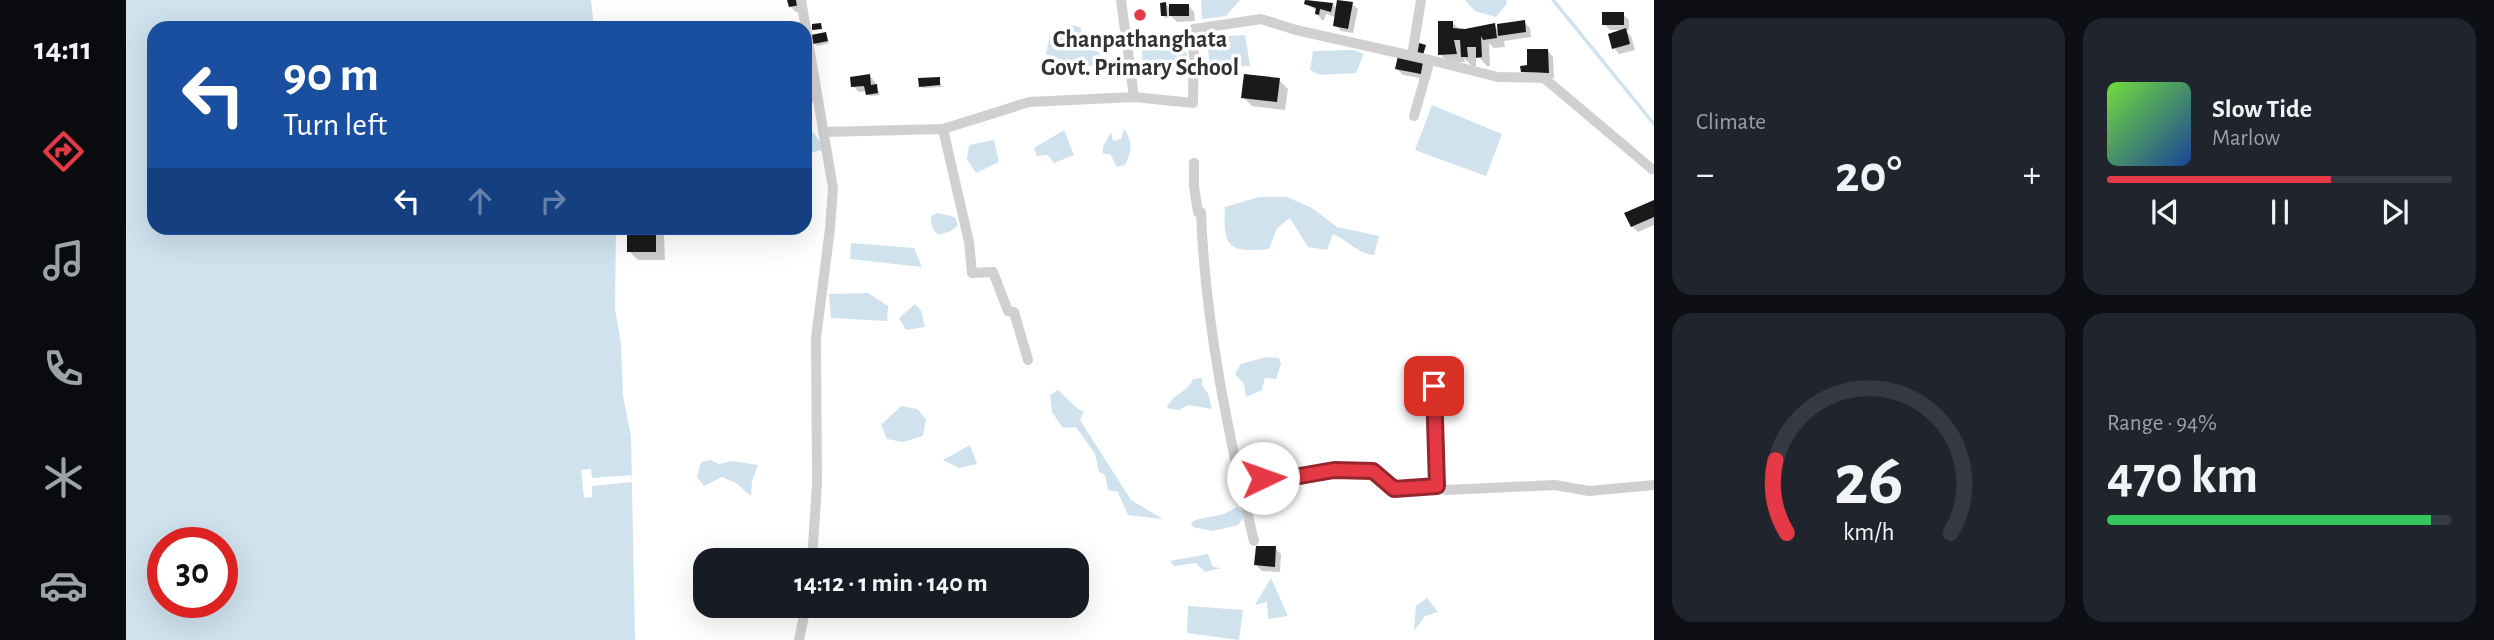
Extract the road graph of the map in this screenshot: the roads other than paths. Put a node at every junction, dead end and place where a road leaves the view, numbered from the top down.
1 (800, 0) edge
2 (1121, 0) edge
3 (1421, 0) edge
4 (804, 21) edge
5 (1412, 56) junction
6 (1430, 60) junction
7 (812, 72) edge
8 (1134, 97) junction
9 (1414, 116) dead end
10 (943, 129) junction
11 (822, 132) junction
12 (1195, 163) dead end
13 (1652, 169) dead end
14 (1028, 360) dead end
15 (1434, 386) dead end
16 (1238, 474) junction
17 (1654, 485) edge
18 (1437, 486) junction
19 (1254, 541) dead end
20 (813, 548) edge
21 (804, 618) edge
22 (799, 640) edge

1 - 4 street
2 - 8 street
3 - 5 street
5 - 6 street
5 - 8 street
6 - 9 street
6 - 13 street
7 - 11 street
8 - 10 street
10 - 11 street
10 - 14 street
11 - 20 street
12 - 16 street
15 - 18 street
16 - 18 street
16 - 19 street
17 - 18 street
21 - 22 street

